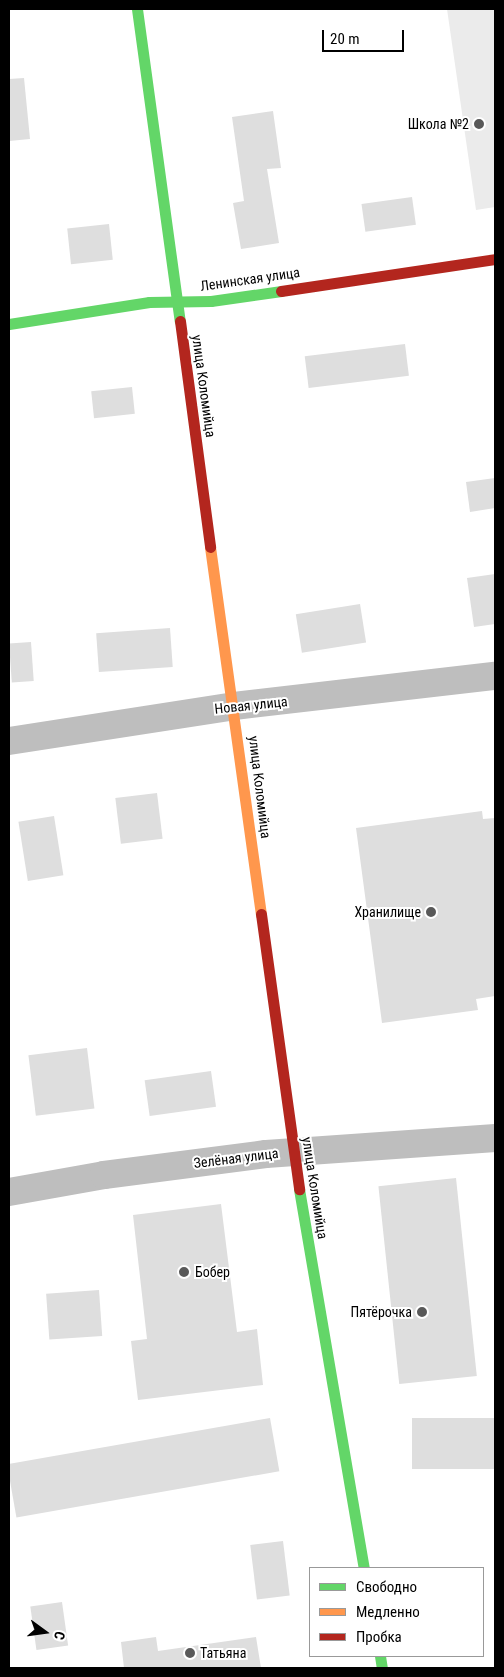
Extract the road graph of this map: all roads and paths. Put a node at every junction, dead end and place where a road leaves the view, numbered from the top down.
1 (137, 9) edge
2 (495, 259) edge
3 (177, 302) junction
4 (9, 324) edge
5 (495, 676) edge
6 (234, 706) junction
7 (9, 741) edge
8 (495, 1138) edge
9 (293, 1152) junction
10 (9, 1192) edge
11 (364, 1567) edge

1 - 3 main road, улица Коломийца
2 - 3 main road, Ленинская улица
3 - 4 main road, Ленинская улица
3 - 6 main road, улица Коломийца
5 - 6 street, Новая улица
6 - 7 street, Новая улица
6 - 9 main road, улица Коломийца
8 - 9 street, Зелёная улица
9 - 10 street, Зелёная улица
9 - 11 main road, улица Коломийца

